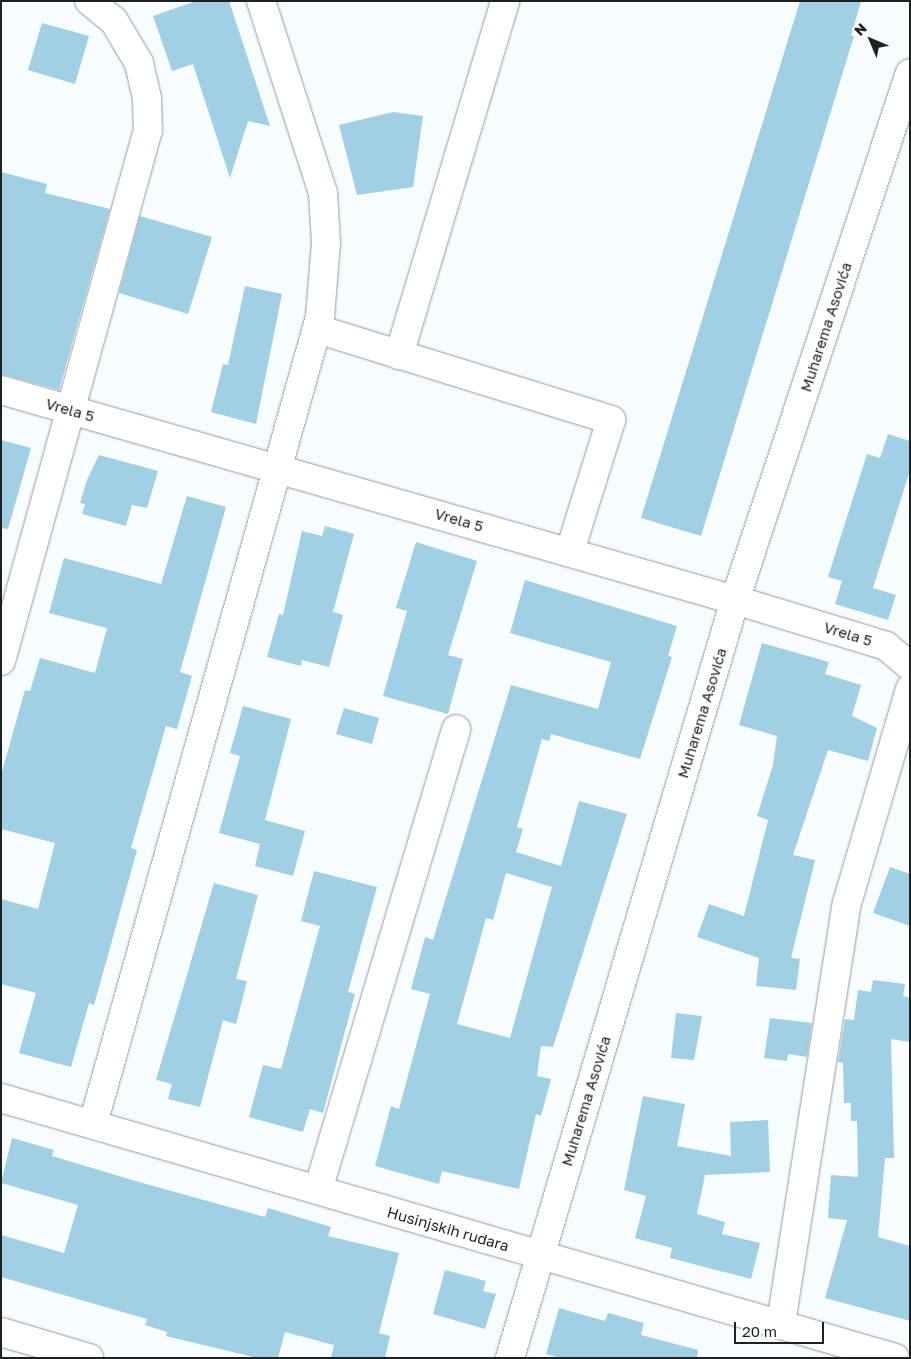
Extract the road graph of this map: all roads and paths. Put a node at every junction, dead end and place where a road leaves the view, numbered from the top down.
1 (262, 1) edge
2 (505, 1) edge
3 (92, 3) edge
4 (910, 73) edge
5 (317, 329) junction
6 (399, 355) junction
7 (1, 390) edge
8 (73, 411) junction
9 (277, 470) junction
10 (570, 551) junction
11 (735, 600) junction
12 (1, 661) edge
13 (910, 666) edge
14 (910, 689) edge
15 (456, 729) dead end
16 (1, 1098) edge
17 (93, 1124) junction
18 (318, 1190) junction
19 (540, 1256) junction
20 (781, 1323) junction
21 (1, 1332) edge
22 (89, 1358) edge
23 (510, 1358) edge
24 (895, 1358) edge

1 - 5 street
2 - 6 street
3 - 8 street
4 - 11 street, Muharema Asovića
5 - 6 street
5 - 9 street
6 - 10 street
7 - 8 street, Vrela 5
8 - 9 street, Vrela 5
8 - 12 street
9 - 10 street, Vrela 5
9 - 17 street
10 - 11 street, Vrela 5
11 - 13 street, Vrela 5
11 - 19 street, Muharema Asovića
14 - 20 street
15 - 18 street
16 - 17 street, Husinjskih rudara
17 - 18 street, Husinjskih rudara
18 - 19 street, Husinjskih rudara
19 - 20 street, Husinjskih rudara
19 - 23 street, Muharema Asovića
20 - 24 street, Husinjskih rudara
21 - 22 street

